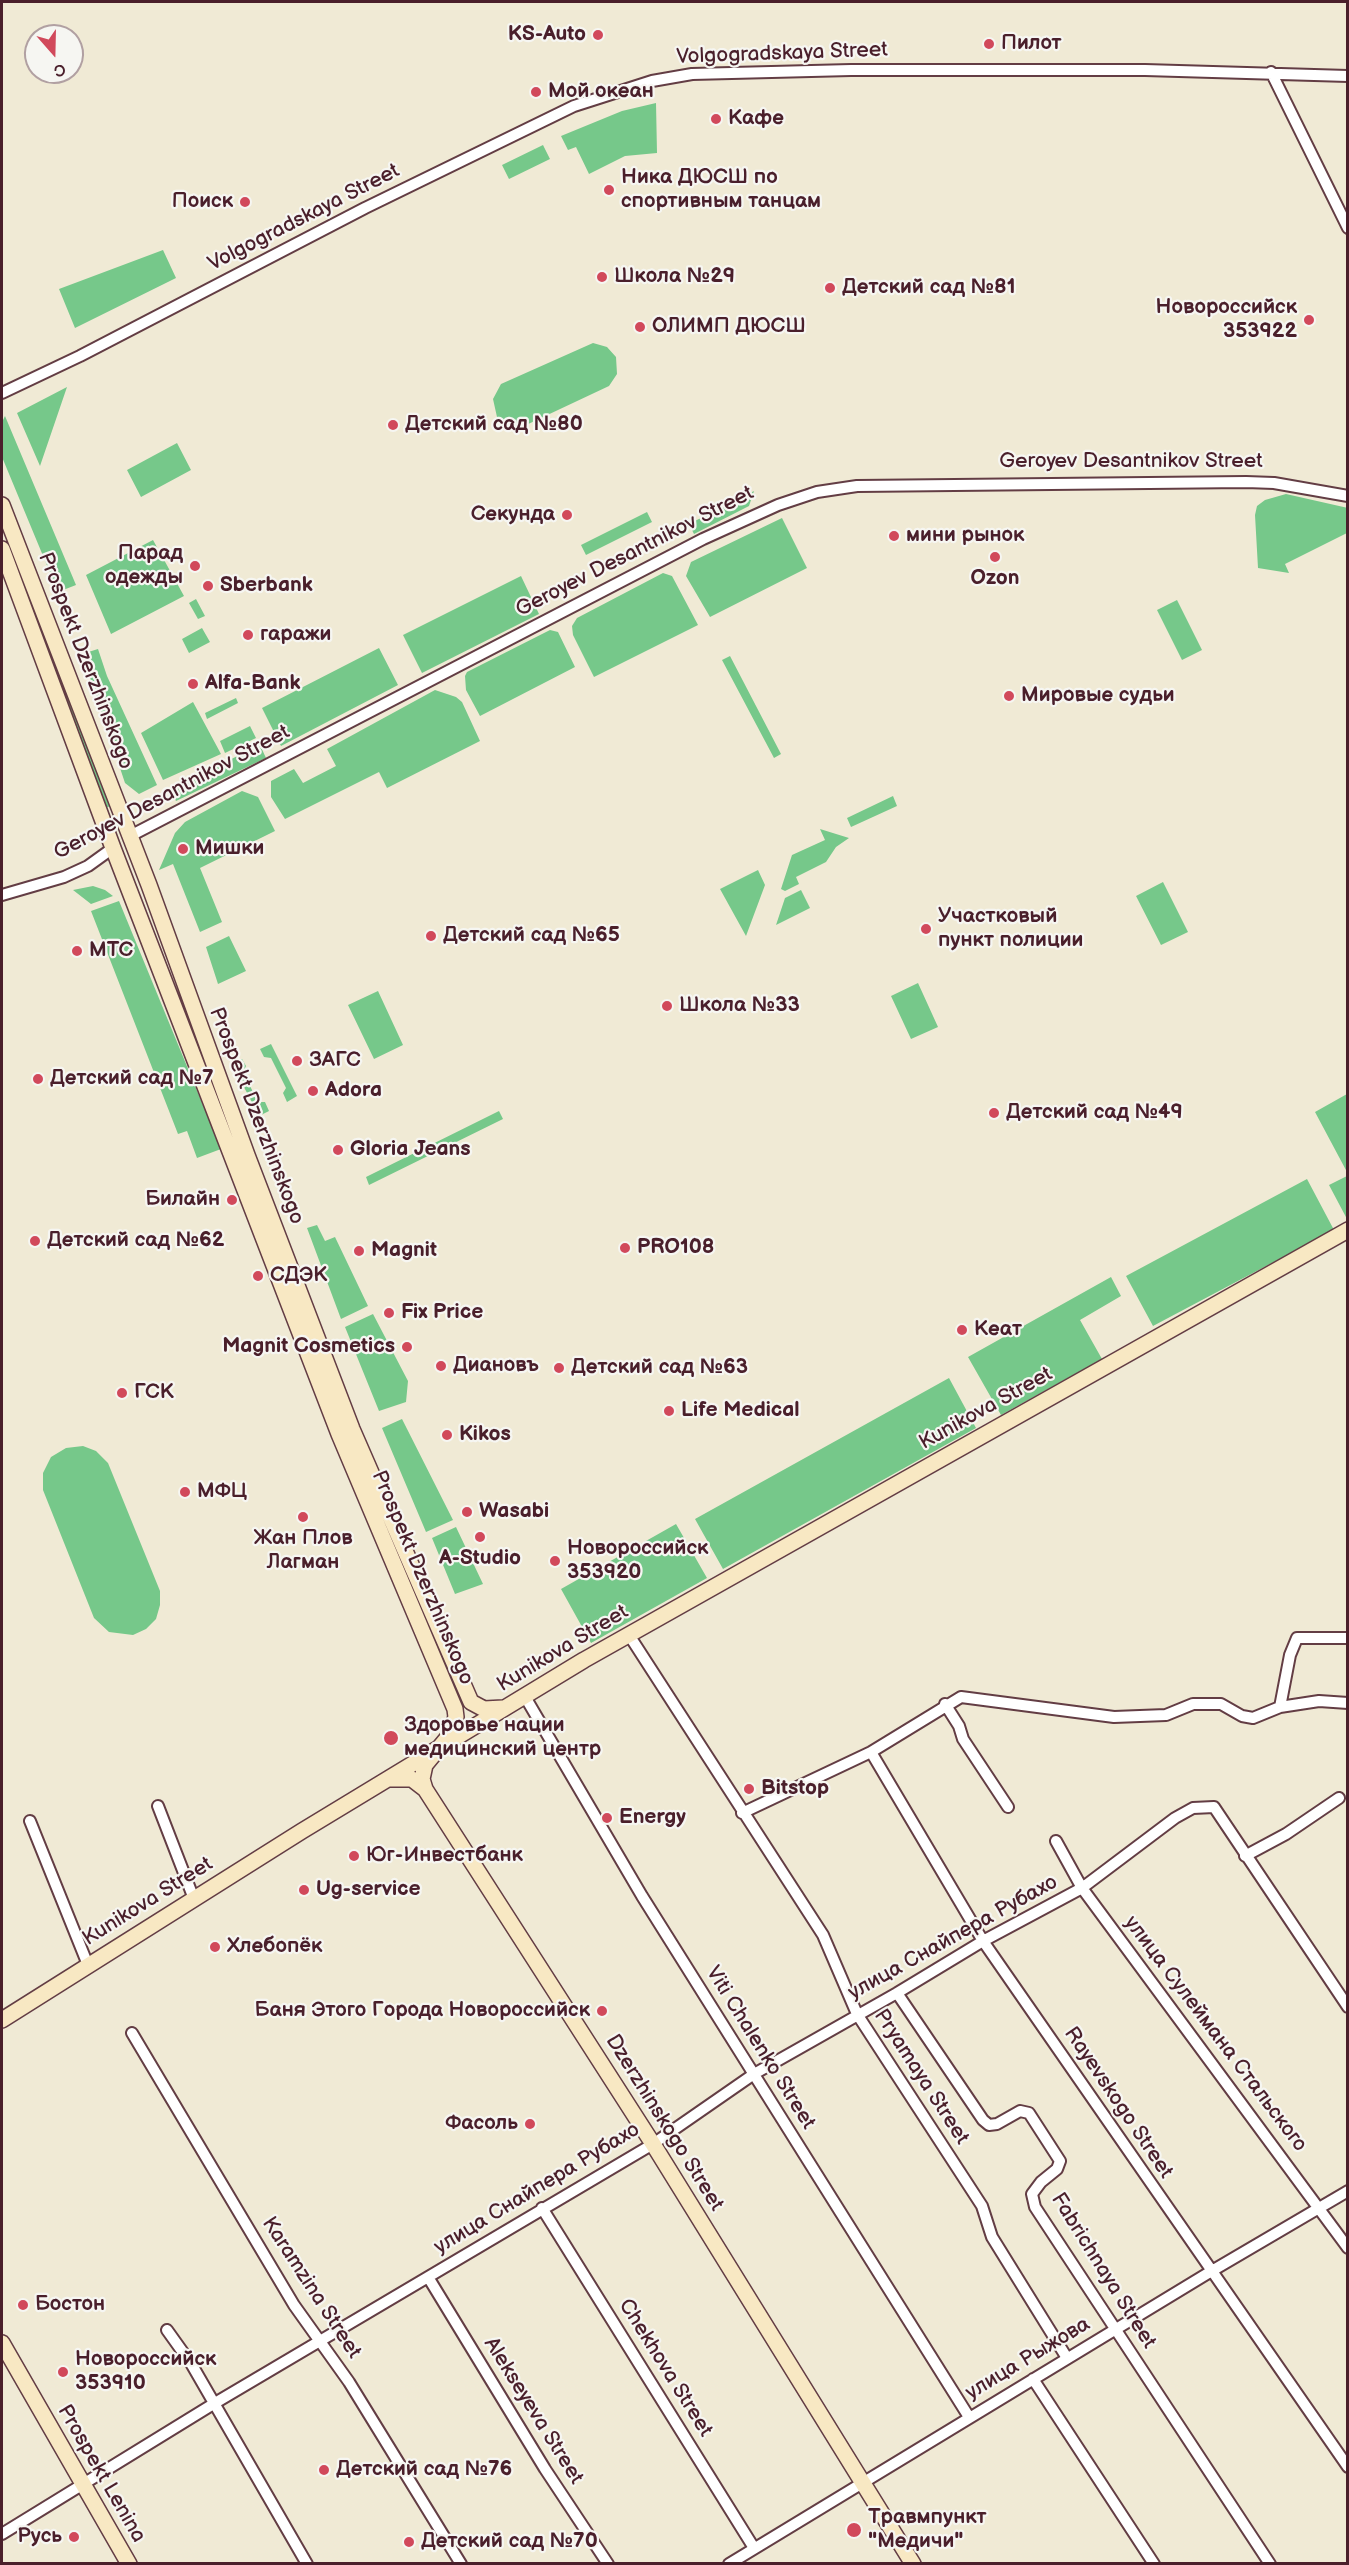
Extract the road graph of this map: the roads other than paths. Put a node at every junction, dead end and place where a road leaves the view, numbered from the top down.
1 (1271, 72) junction
2 (1347, 76) edge
3 (1347, 228) edge
4 (2, 393) edge
5 (1347, 496) edge
6 (2, 505) edge
7 (2, 549) edge
8 (130, 836) junction
9 (113, 848) junction
10 (2, 895) edge
11 (1347, 1230) edge
12 (346, 1432) junction
13 (629, 1635) junction
14 (1347, 1638) edge
15 (524, 1695) junction
16 (471, 1702) junction
17 (1347, 1703) edge
18 (945, 1704) junction
19 (506, 1707) junction
20 (1281, 1707) junction
21 (455, 1709) junction
22 (473, 1725) junction
23 (439, 1748) junction
24 (871, 1752) junction
25 (387, 1779) junction
26 (425, 1789) junction
27 (1339, 1798) dead end
28 (158, 1806) dead end
29 (1008, 1807) dead end
30 (742, 1813) junction
31 (30, 1821) dead end
32 (1056, 1841) dead end
33 (1245, 1856) junction
34 (1082, 1888) junction
35 (194, 1899) junction
36 (982, 1941) junction
37 (88, 1965) junction
38 (897, 1993) junction
39 (1347, 2007) edge
40 (857, 2014) junction
41 (2, 2020) edge
42 (132, 2033) dead end
43 (754, 2074) junction
44 (653, 2144) junction
45 (1347, 2191) edge
46 (542, 2208) junction
47 (1320, 2208) junction
48 (1347, 2248) edge
49 (1210, 2272) junction
50 (428, 2277) junction
51 (1116, 2329) junction
52 (167, 2330) dead end
53 (321, 2340) junction
54 (2, 2343) edge
55 (1068, 2358) junction
56 (1033, 2379) junction
57 (215, 2403) junction
58 (969, 2417) junction
59 (1347, 2467) edge
60 (863, 2482) junction
61 (82, 2485) junction
62 (2, 2534) edge
63 (754, 2548) junction
64 (129, 2564) edge
65 (307, 2564) edge
66 (461, 2564) edge
67 (608, 2564) edge
68 (729, 2564) edge
69 (913, 2564) edge
70 (1154, 2564) edge
71 (1270, 2564) edge

1 - 2 street, Volgogradskaya Street
1 - 3 street
1 - 4 street, Volgogradskaya Street
5 - 8 street, Geroyev Desantnikov Street
6 - 8 street, Prospekt Dzerzhinskogo
7 - 9 street, Prospekt Dzerzhinskogo
8 - 9 street, Geroyev Desantnikov Street
8 - 12 street, Prospekt Dzerzhinskogo
9 - 10 street, Geroyev Desantnikov Street
9 - 12 street, Prospekt Dzerzhinskogo
11 - 13 street, Kunikova Street
12 - 16 street, Prospekt Dzerzhinskogo
12 - 21 street, Prospekt Dzerzhinskogo
13 - 15 street, Kunikova Street
13 - 30 street, Pryamaya Street
14 - 20 street
15 - 19 street, Kunikova Street
15 - 43 street, Viti Chalenko Street
16 - 19 street, Prospekt Dzerzhinskogo
16 - 22 street
17 - 20 street
18 - 20 street
18 - 24 street
18 - 29 street
19 - 22 street, Kunikova Street
21 - 22 street
21 - 23 street, Prospekt Dzerzhinskogo
22 - 23 street, Kunikova Street
23 - 25 street, Kunikova Street
23 - 26 street, Prospekt Dzerzhinskogo
24 - 30 street
24 - 36 street, Rayevskogo Street
25 - 26 street
25 - 35 street, Kunikova Street
26 - 44 street, Dzerzhinskogo Street
27 - 33 street
28 - 35 street
30 - 40 street, Pryamaya Street
31 - 37 street
32 - 34 street, улица Сулеймана Стальского
33 - 34 street, улица Снайпера Рубахо
33 - 39 street
34 - 36 street, улица Снайпера Рубахо
34 - 47 street, улица Сулеймана Стальского
35 - 37 street, Kunikova Street
36 - 38 street, улица Снайпера Рубахо
36 - 49 street, Rayevskogo Street
37 - 41 street, Kunikova Street
38 - 40 street, улица Снайпера Рубахо
38 - 51 street, Fabrichnaya Street
40 - 43 street, улица Снайпера Рубахо
40 - 55 street, Pryamaya Street
42 - 53 street, Karamzina Street
43 - 44 street, улица Снайпера Рубахо
43 - 58 street, Viti Chalenko Street
44 - 46 street, улица Снайпера Рубахо
44 - 60 street, Dzerzhinskogo Street
45 - 47 street, улица Рыжова
46 - 50 street, улица Снайпера Рубахо
46 - 63 street, Chekhova Street
47 - 48 street, улица Сулеймана Стальского
47 - 49 street, улица Рыжова
49 - 51 street, улица Рыжова
49 - 59 street, Rayevskogo Street
50 - 53 street, улица Снайпера Рубахо
50 - 67 street, Alekseyeva Street
51 - 55 street, улица Рыжова
51 - 71 street, Fabrichnaya Street
52 - 57 street
53 - 57 street, улица Снайпера Рубахо
53 - 66 street, Karamzina Street
54 - 61 street, Prospekt Lenina
55 - 56 street, улица Рыжова
56 - 58 street, улица Рыжова
56 - 70 street
57 - 61 street, улица Снайпера Рубахо
57 - 65 street
58 - 60 street, улица Рыжова
60 - 63 street, улица Рыжова
60 - 69 street, Dzerzhinskogo Street
61 - 62 street, улица Снайпера Рубахо
61 - 64 street, Prospekt Lenina
63 - 68 street, улица Рыжова

